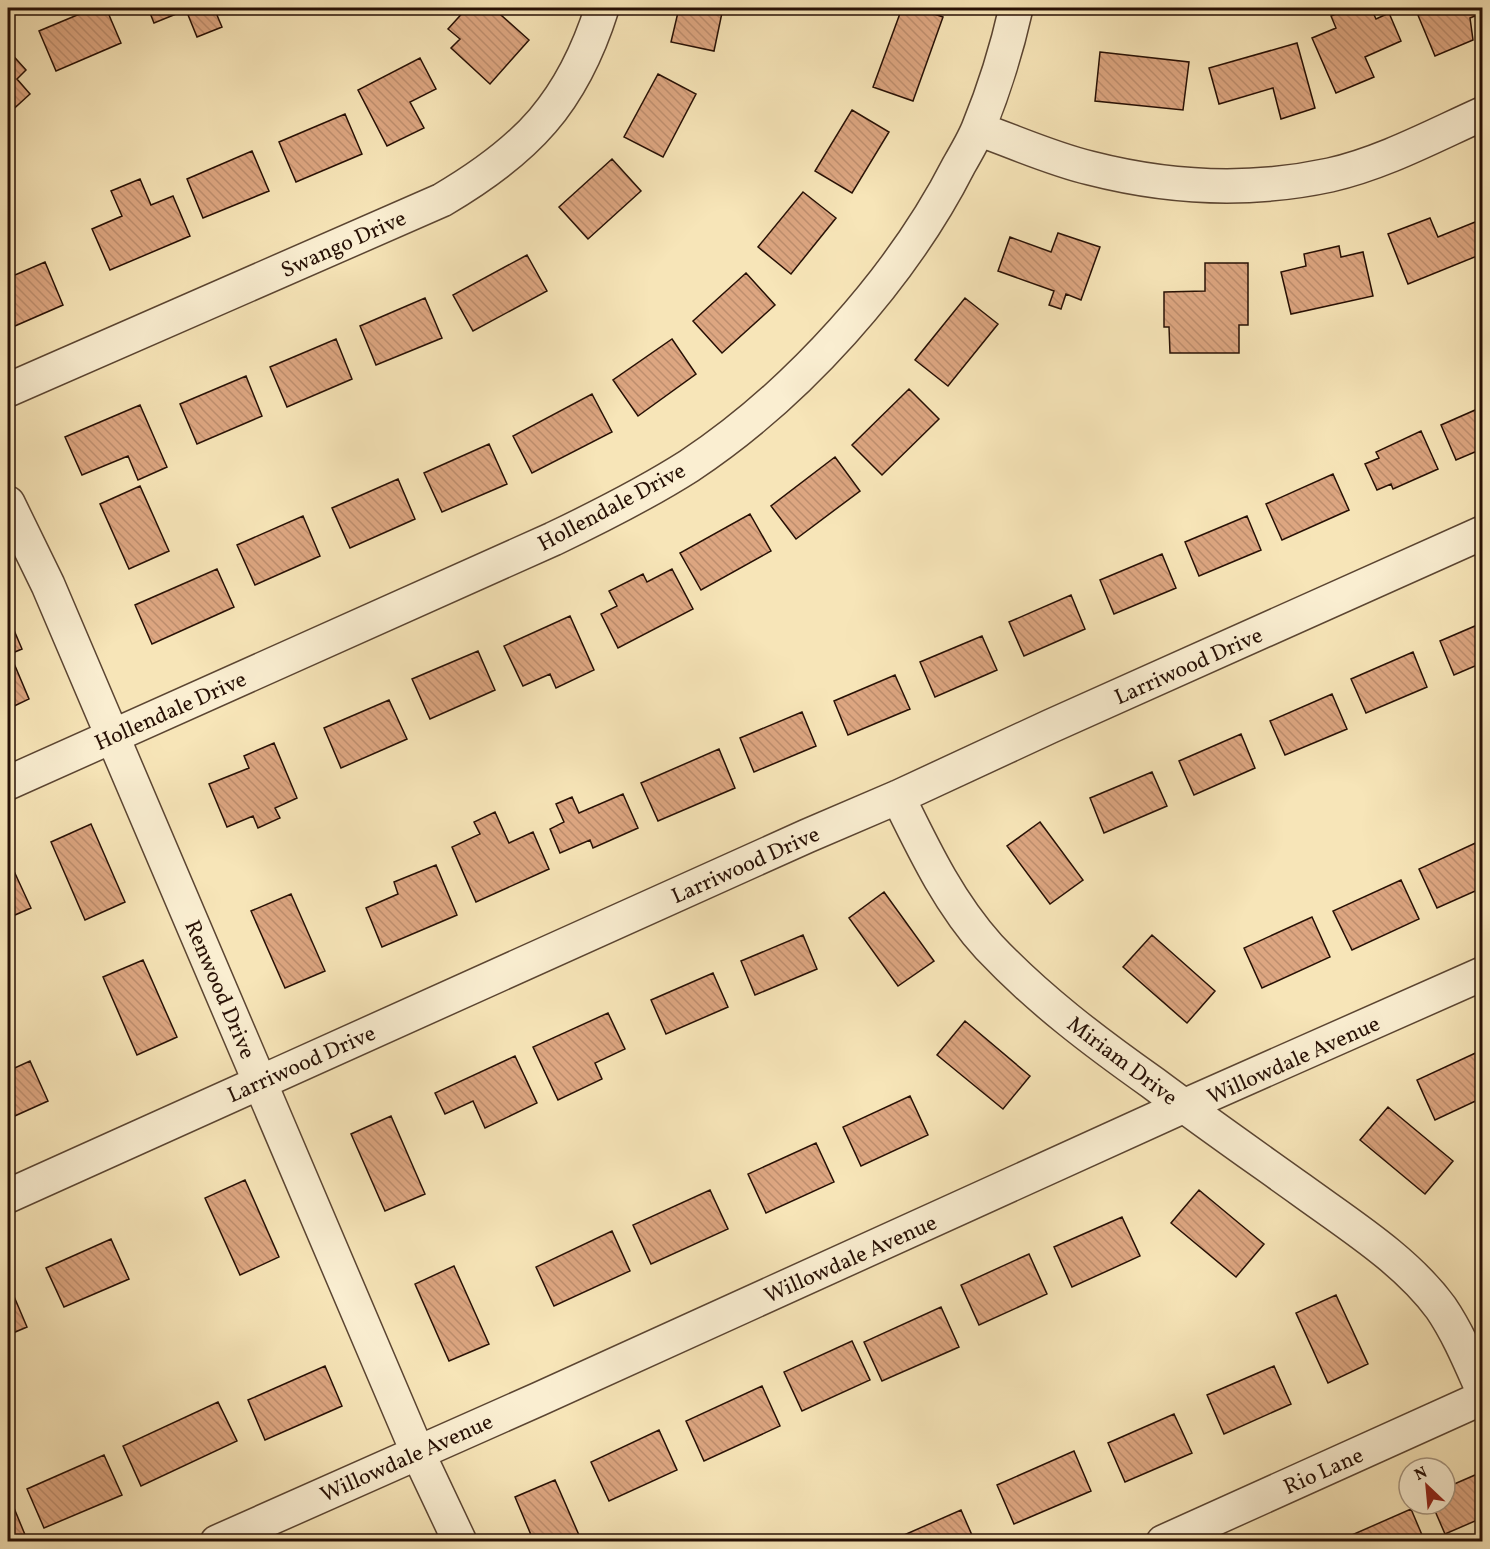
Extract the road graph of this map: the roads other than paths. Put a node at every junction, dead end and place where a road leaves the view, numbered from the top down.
1 (602, 8) edge
2 (1016, 8) edge
3 (1482, 114) edge
4 (978, 129) junction
5 (8, 390) edge
6 (8, 503) edge
7 (1482, 533) edge
8 (112, 736) junction
9 (8, 783) edge
10 (898, 797) junction
11 (1482, 974) edge
12 (260, 1082) junction
13 (1184, 1106) junction
14 (8, 1196) edge
15 (1482, 1389) edge
16 (1482, 1398) edge
17 (417, 1451) junction
18 (217, 1542) edge
19 (460, 1542) edge
20 (1163, 1542) edge

1 - 5 street, Swango Drive
2 - 4 street, Hollendale Drive
3 - 4 street
4 - 8 street, Hollendale Drive
6 - 8 street, Renwood Drive
7 - 10 street, Larriwood Drive
8 - 9 street, Hollendale Drive
8 - 12 street, Renwood Drive
10 - 12 street, Larriwood Drive
10 - 13 street, Miriam Drive
11 - 13 street, Willowdale Avenue
12 - 14 street, Larriwood Drive
12 - 17 street, Renwood Drive
13 - 15 street, Miriam Drive
13 - 17 street, Willowdale Avenue
16 - 20 street, Rio Lane
17 - 18 street, Willowdale Avenue
17 - 19 street, Renwood Drive

